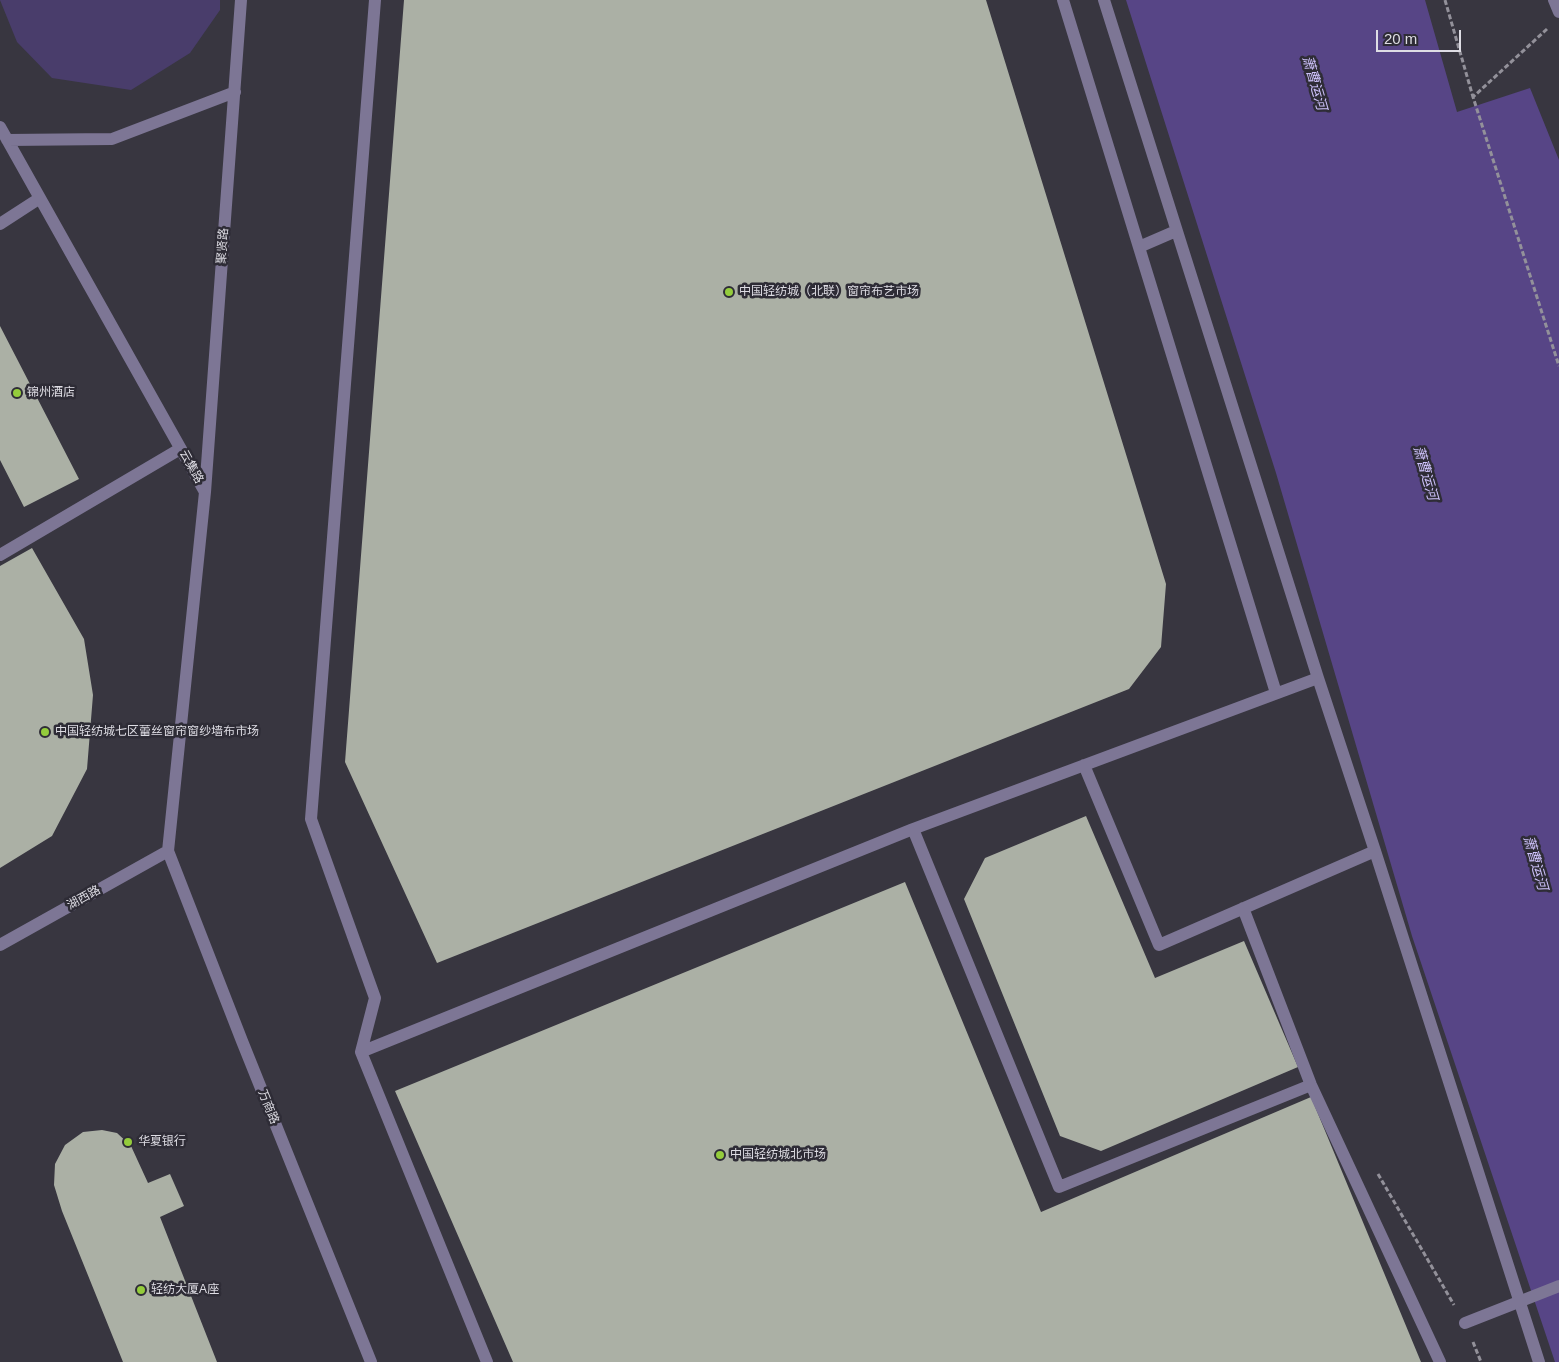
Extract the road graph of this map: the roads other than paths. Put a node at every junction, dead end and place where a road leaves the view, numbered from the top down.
1 (241, 0) edge
2 (376, 0) edge
3 (1063, 0) edge
4 (1104, 0) edge
5 (1554, 0) edge
6 (1559, 12) edge
7 (235, 92) junction
8 (0, 127) edge
9 (7, 140) junction
10 (40, 198) junction
11 (0, 224) edge
12 (1176, 230) junction
13 (1139, 247) junction
14 (180, 448) junction
15 (205, 492) junction
16 (0, 555) edge
17 (1318, 678) junction
18 (1276, 694) junction
19 (1084, 765) junction
20 (913, 829) junction
21 (168, 851) junction
22 (1375, 851) junction
23 (1242, 908) junction
24 (0, 945) edge
25 (361, 1052) junction
26 (1311, 1085) junction
27 (1559, 1286) edge
28 (1465, 1323) road end
29 (371, 1362) edge
30 (487, 1362) edge
31 (1440, 1362) edge
32 (1538, 1362) edge

1 - 7 street, 聚贤路
2 - 25 street
3 - 13 street
4 - 12 street
5 - 6 street
7 - 9 street
7 - 15 street, 聚贤路
8 - 9 street, 云集路
9 - 10 street, 云集路
10 - 11 street
10 - 14 street, 云集路
12 - 13 street
12 - 17 street
13 - 18 street
14 - 15 street, 云集路
14 - 16 street
15 - 21 street, 云集路
17 - 18 street
17 - 22 street
18 - 19 street
19 - 20 street
19 - 23 street
20 - 25 street
20 - 26 street
21 - 24 street, 湖西路
21 - 29 street, 万商路
22 - 23 street
22 - 32 street
23 - 26 street
25 - 30 street
26 - 31 street
27 - 28 street, bridge

